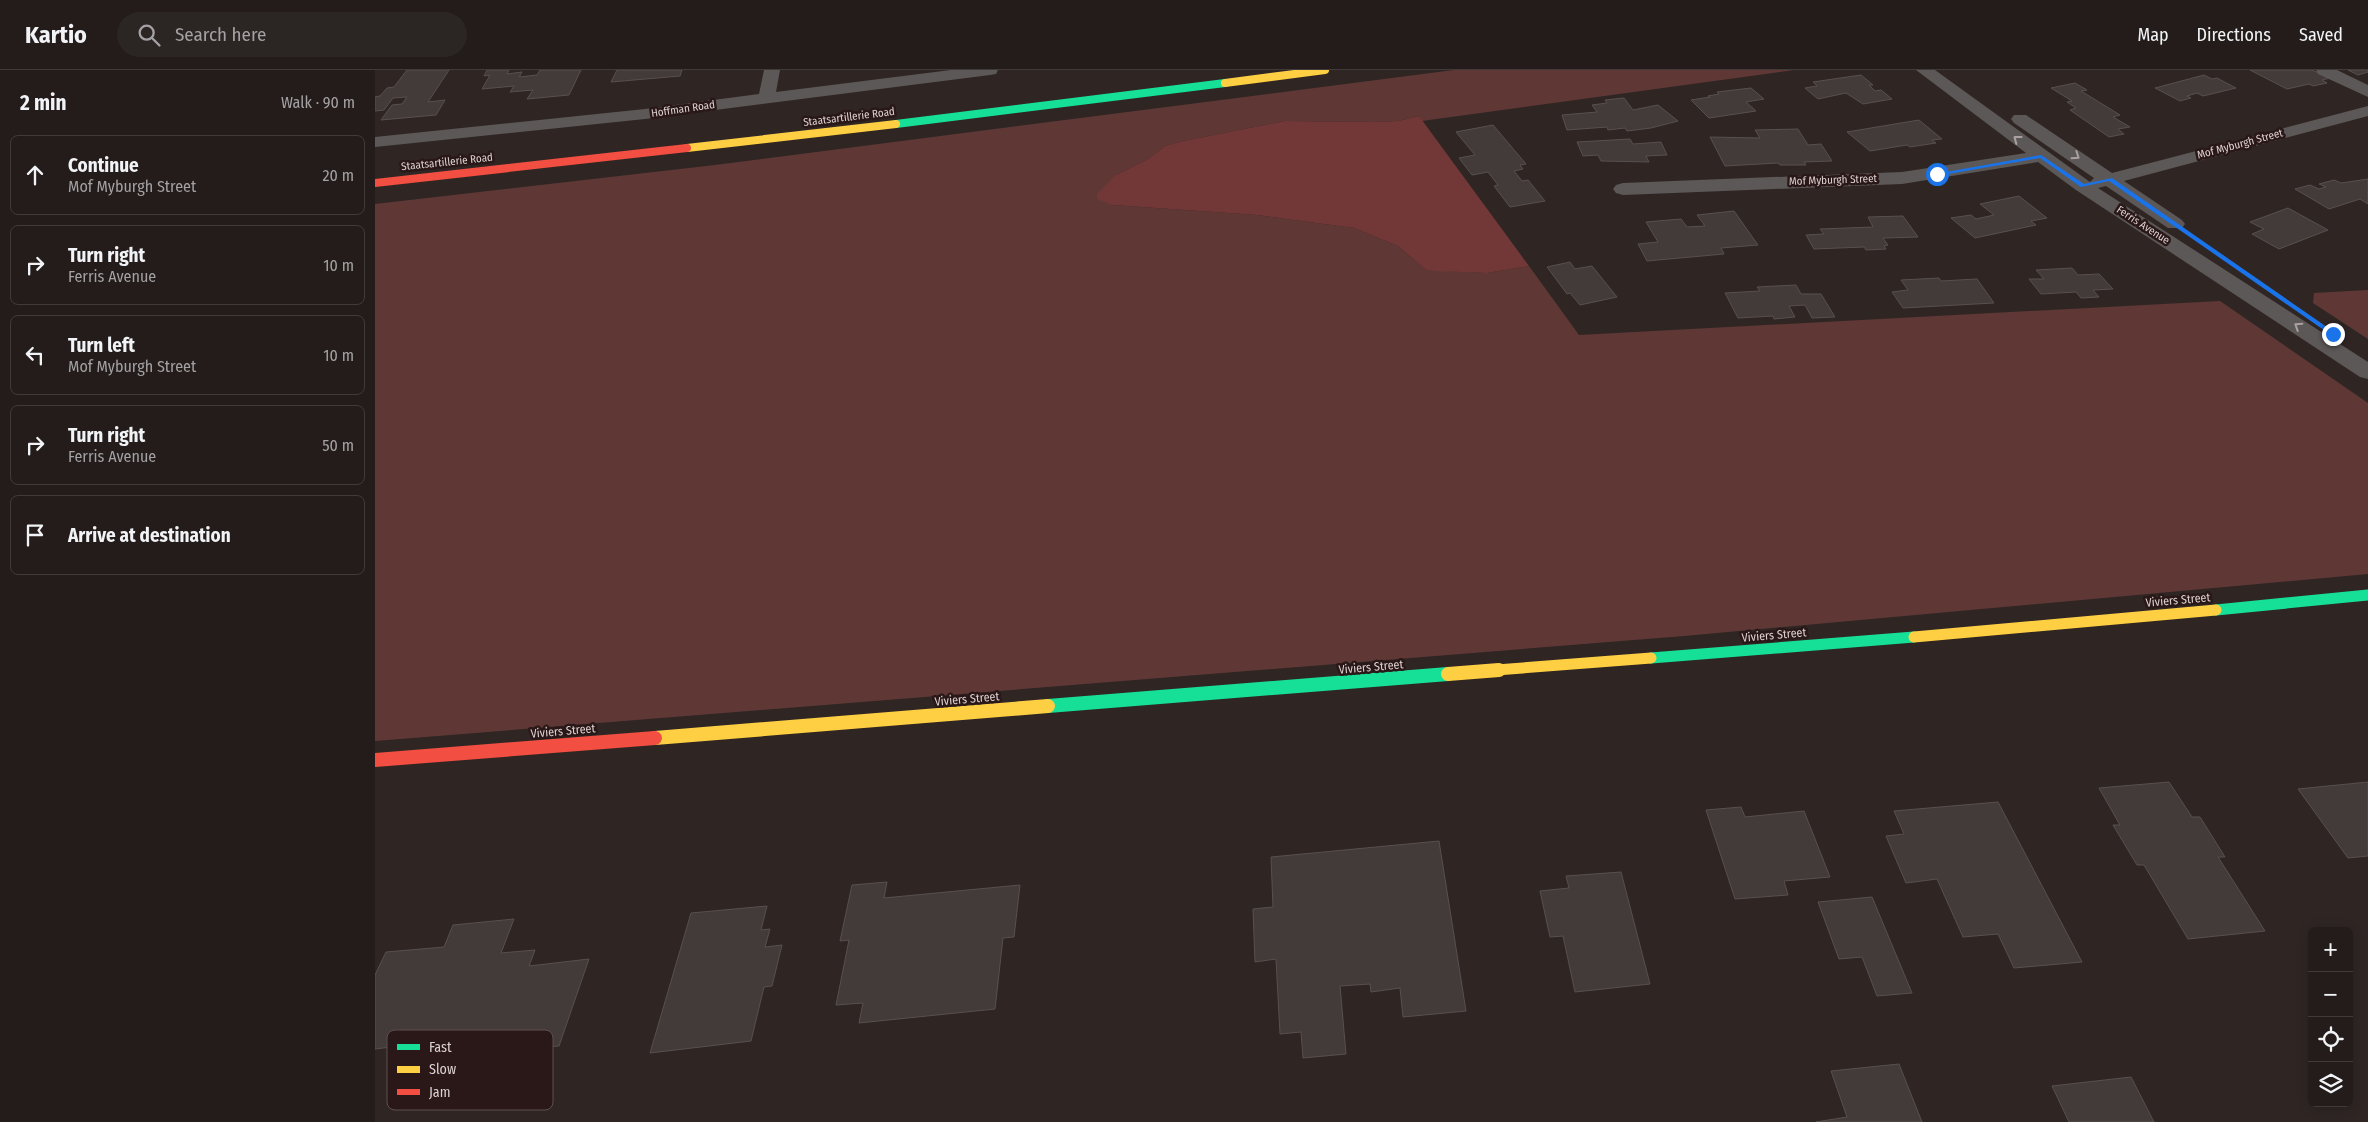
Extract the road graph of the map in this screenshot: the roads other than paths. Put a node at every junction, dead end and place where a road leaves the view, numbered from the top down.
1 (773, 70) edge
2 (989, 70) edge
3 (1325, 70) edge
4 (1924, 70) edge
5 (1949, 70) edge
6 (2323, 70) edge
7 (2368, 92) edge
8 (767, 97) junction
9 (2368, 111) edge
10 (375, 142) edge
11 (2041, 156) junction
12 (2110, 179) junction
13 (375, 183) edge
14 (2083, 186) junction
15 (1623, 189) dead end
16 (2368, 358) edge
17 (2368, 372) edge
18 (2368, 595) edge
19 (375, 760) edge

1 - 8 street
2 - 8 street, Hoffman Road
3 - 13 street, Staatsartillerie Road
11 -> 4 street, Ferris Avenue
5 -> 12 street, Ferris Avenue
6 - 7 street
8 - 10 street, Hoffman Road
9 - 12 street, Mof Myburgh Street
11 - 14 street, Ferris Avenue
11 - 15 street, Mof Myburgh Street
12 - 14 street, Mof Myburgh Street
12 - 16 street, Ferris Avenue
17 -> 14 street, Ferris Avenue
18 - 19 street, Viviers Street

